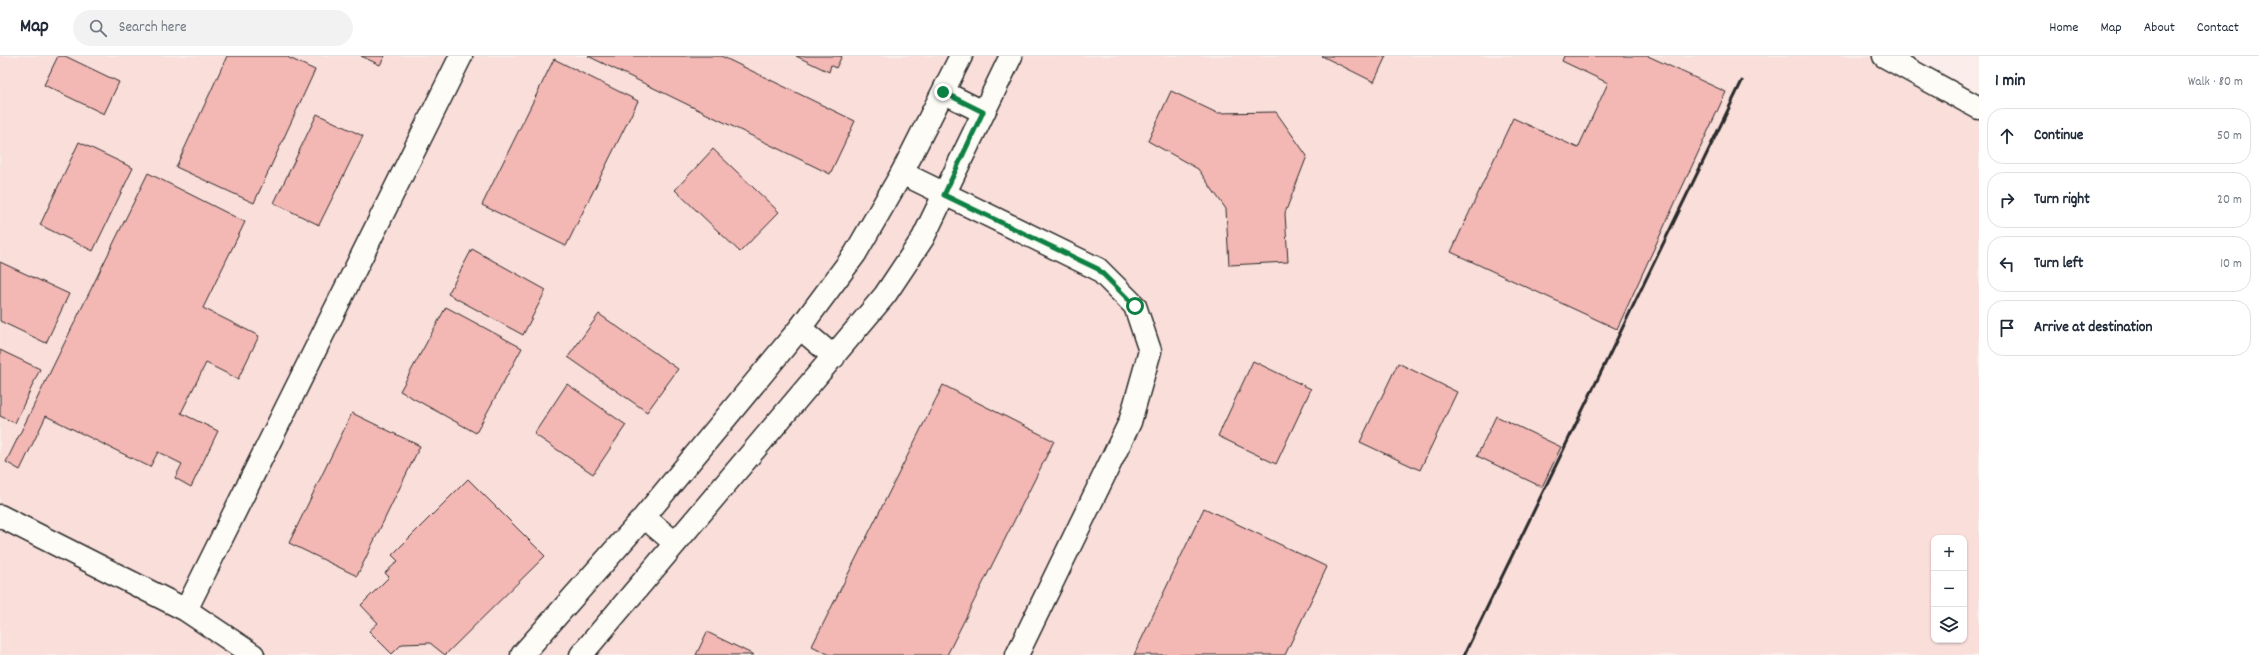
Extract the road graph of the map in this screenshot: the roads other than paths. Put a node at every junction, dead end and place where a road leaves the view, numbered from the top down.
1 (461, 56) edge
2 (961, 56) edge
3 (1011, 56) edge
4 (1884, 56) edge
5 (943, 92) junction
6 (1979, 108) edge
7 (983, 112) junction
8 (902, 173) junction
9 (944, 195) junction
10 (800, 328) junction
11 (834, 357) junction
12 (0, 516) edge
13 (644, 517) junction
14 (675, 544) junction
15 (186, 610) junction
16 (253, 655) edge
17 (522, 655) edge
18 (581, 655) edge
19 (1017, 655) edge

1 - 15 main road
2 - 5 main road
3 - 7 main road
4 - 6 main road
5 - 7 main road
5 - 8 main road
7 - 9 main road
8 - 9 main road
8 - 10 main road
9 - 11 main road
9 - 19 main road
10 - 11 main road
10 - 13 main road
11 - 14 main road
12 - 15 main road
13 - 14 main road
13 - 17 main road
14 - 18 main road
15 - 16 main road

